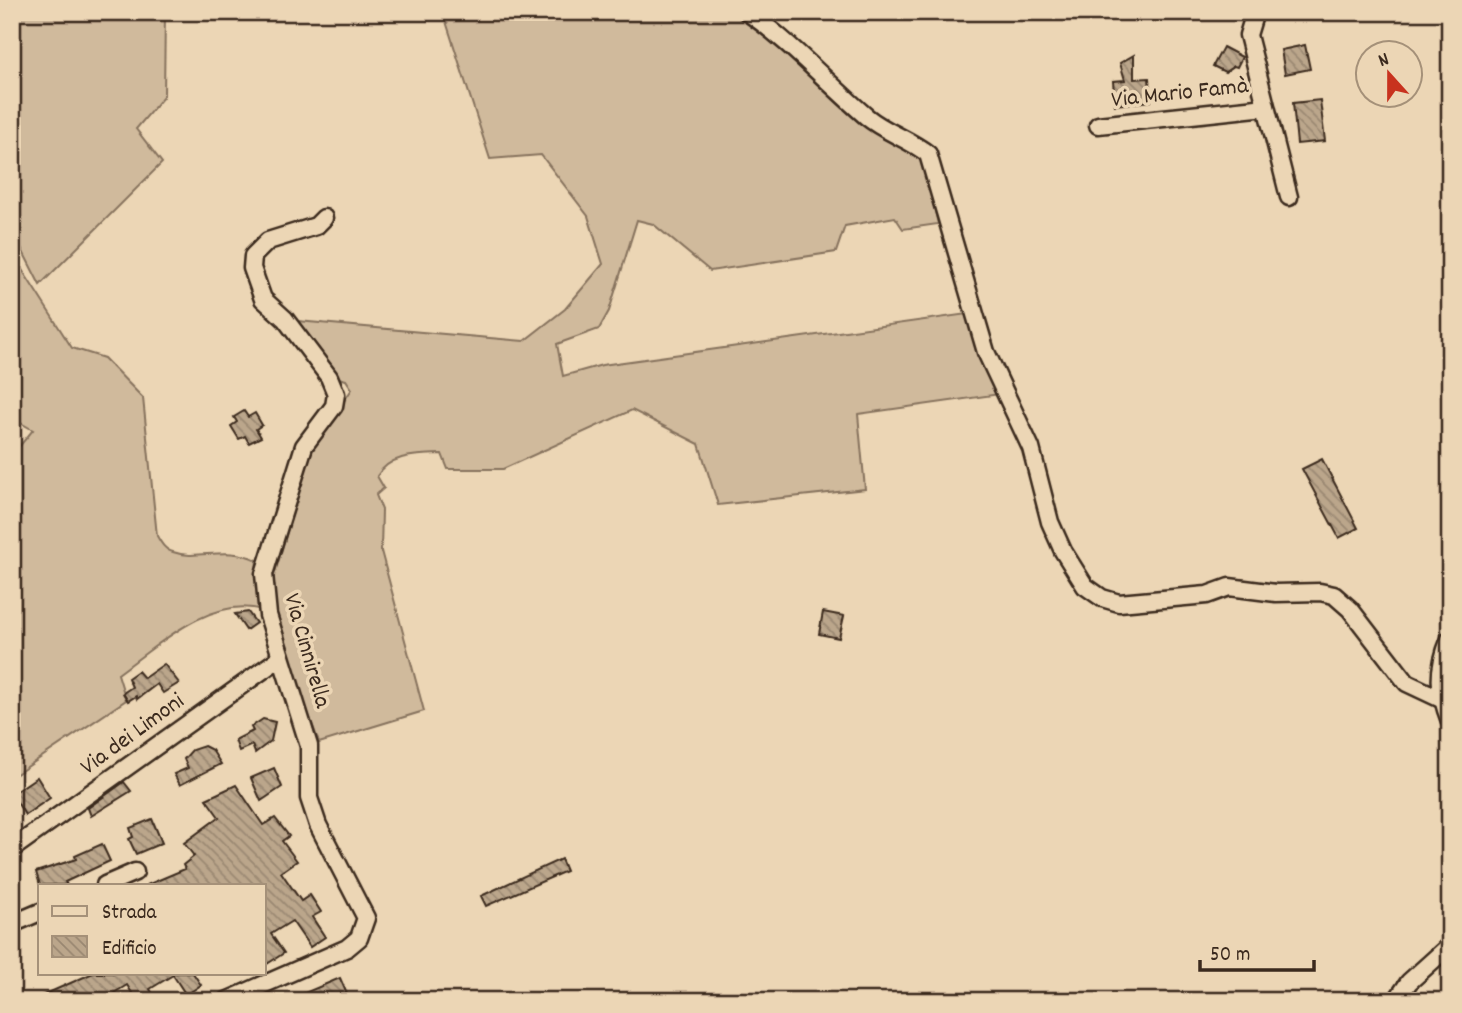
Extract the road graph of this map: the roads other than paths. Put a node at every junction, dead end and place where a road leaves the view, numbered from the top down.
1 (747, 12) edge
2 (1255, 12) edge
3 (1266, 107) junction
4 (1098, 125) dead end
5 (1289, 197) dead end
6 (324, 218) dead end
7 (1450, 639) edge
8 (280, 657) junction
9 (1441, 699) junction
10 (1450, 721) edge
11 (12, 849) edge
12 (135, 873) dead end
13 (107, 884) edge
14 (38, 913) edge
15 (12, 924) edge
16 (1450, 945) edge
17 (226, 1001) edge
18 (1396, 1001) edge

1 - 9 street
2 - 3 street, Via Mario Famà
3 - 4 street, Via Mario Famà
3 - 5 street, Via Mario Famà
6 - 8 street, Via Cinnirella
7 - 9 street
8 - 11 street, Via dei Limoni
8 - 17 street, Via Cinnirella
9 - 10 street
12 - 13 street
14 - 15 street
16 - 18 street

